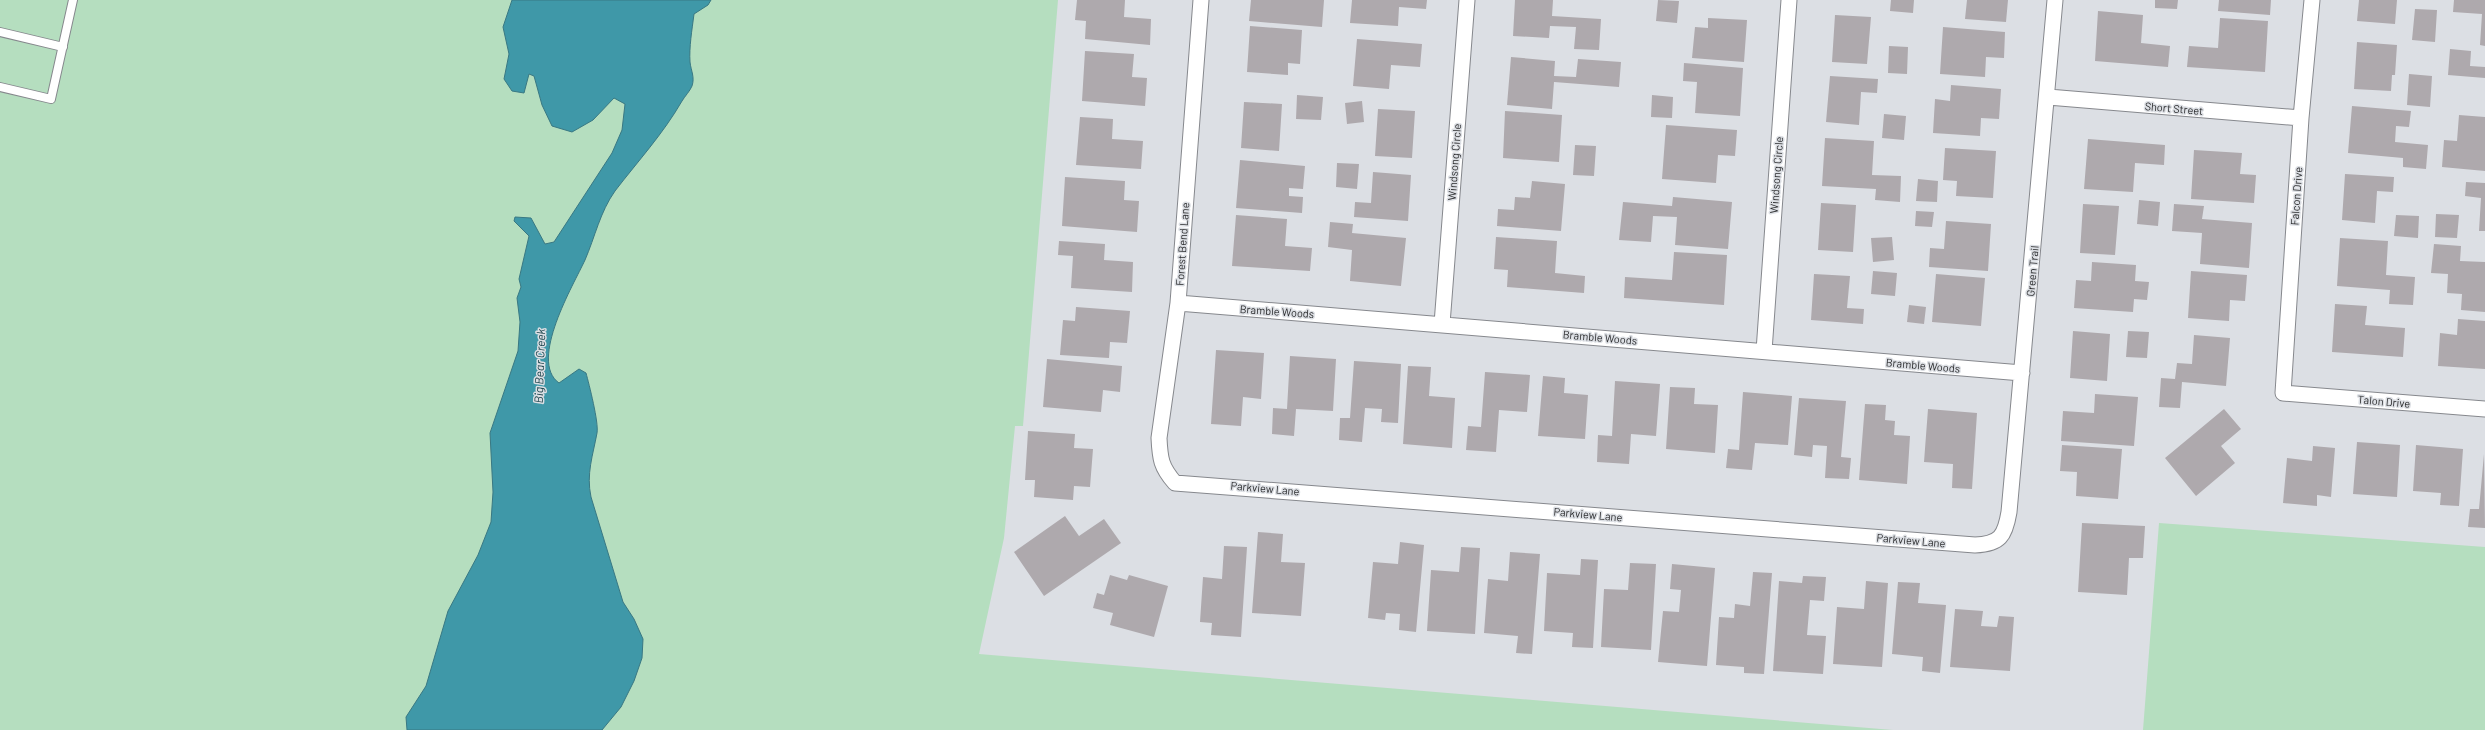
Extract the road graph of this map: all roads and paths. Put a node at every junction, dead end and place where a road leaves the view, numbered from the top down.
1 (74, 0) edge
2 (1201, 0) edge
3 (1467, 0) edge
4 (1789, 0) edge
5 (2055, 0) edge
6 (2312, 0) edge
7 (0, 32) edge
8 (63, 47) junction
9 (0, 88) edge
10 (2048, 97) junction
11 (2301, 118) junction
12 (1178, 303) junction
13 (1442, 324) junction
14 (1764, 351) junction
15 (2022, 373) junction
16 (2283, 393) joint
17 (2485, 409) edge
18 (1175, 482) joint
19 (1999, 539) joint

1 - 8 lane
2 - 12 street, Forest Bend Lane
3 - 13 street, Windsong Circle
4 - 14 street, Windsong Circle
5 - 10 street, Green Trail
6 - 11 street, Falcon Drive
7 - 8 lane
8 - 9 lane
10 - 11 street, Short Street
10 - 15 street, Green Trail
11 - 16 street, Falcon Drive
12 - 13 street, Bramble Woods
12 - 18 street, Forest Bend Lane
13 - 14 street, Bramble Woods
14 - 15 street, Bramble Woods
15 - 19 street, Green Trail
16 - 17 street, Talon Drive
18 - 19 street, Parkview Lane

